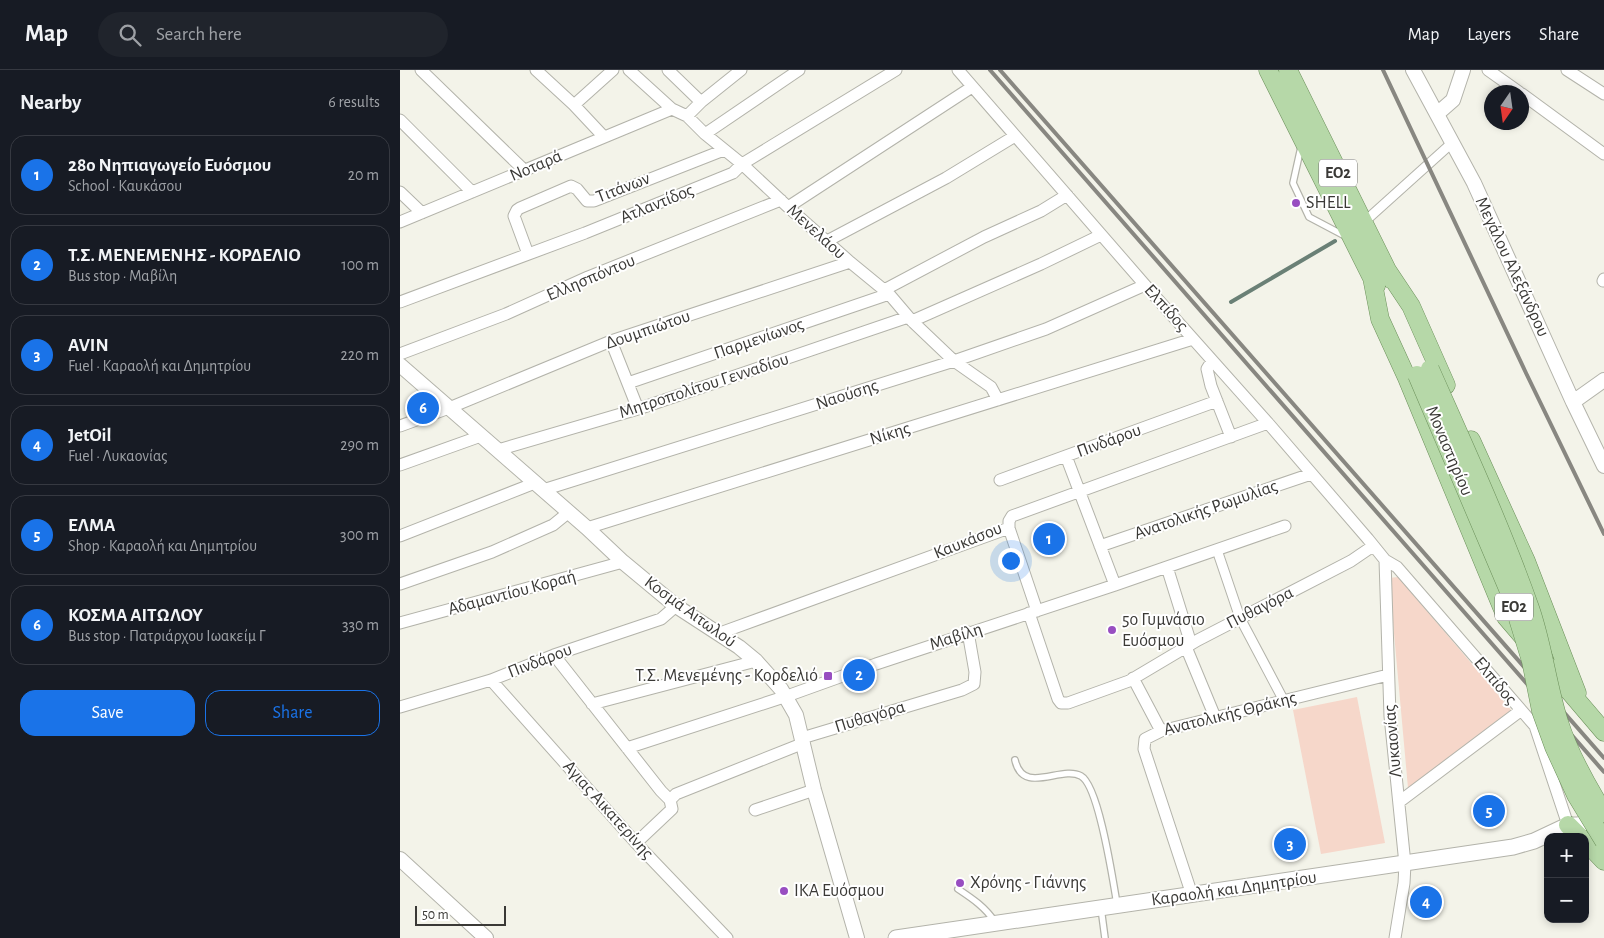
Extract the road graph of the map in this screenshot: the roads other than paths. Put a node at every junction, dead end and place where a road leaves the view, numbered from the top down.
1 (421, 70) edge
2 (536, 70) edge
3 (613, 70) edge
4 (629, 70) edge
5 (668, 70) edge
6 (741, 70) edge
7 (799, 70) edge
8 (896, 70) edge
9 (958, 70) edge
10 (1268, 70) edge
11 (1288, 70) edge
12 (1413, 70) edge
13 (1463, 70) edge
14 (1488, 70) edge
15 (1567, 70) edge
16 (1509, 85) edge
17 (972, 87) junction
18 (1604, 94) edge
19 (1529, 100) edge
20 (701, 102) junction
21 (574, 105) junction
22 (672, 109) junction
23 (1437, 114) junction
24 (687, 116) junction
25 (400, 120) edge
26 (705, 134) junction
27 (1015, 136) junction
28 (604, 137) junction
29 (1302, 140) junction
30 (1452, 142) junction
31 (724, 150) junction
32 (1604, 154) edge
33 (742, 164) junction
34 (524, 170) junction
35 (400, 192) edge
36 (472, 192) junction
37 (1067, 195) junction
38 (784, 204) junction
39 (422, 213) junction
40 (400, 222) edge
41 (1364, 223) junction
42 (1101, 235) junction
43 (1353, 240) junction
44 (827, 241) junction
45 (528, 254) junction
46 (850, 262) junction
47 (1379, 274) junction
48 (1144, 285) junction
49 (887, 292) junction
50 (400, 302) edge
51 (910, 319) junction
52 (1193, 339) junction
53 (611, 341) junction
54 (400, 354) edge
55 (954, 361) junction
56 (1212, 361) junction
57 (400, 365) edge
58 (1423, 372) junction
59 (1604, 380) edge
60 (628, 383) junction
61 (998, 400) junction
62 (1217, 401) junction
63 (1573, 402) junction
64 (449, 408) junction
65 (638, 409) junction
66 (1268, 423) junction
67 (400, 426) edge
68 (481, 436) junction
69 (1231, 437) junction
70 (498, 450) junction
71 (1066, 456) junction
72 (400, 464) edge
73 (1604, 466) edge
74 (1312, 474) junction
75 (1000, 480) dead end
76 (539, 487) junction
77 (1080, 493) junction
78 (569, 512) junction
79 (1285, 526) dead end
80 (587, 528) junction
81 (1009, 528) junction
82 (400, 536) edge
83 (1100, 546) junction
84 (1374, 546) junction
85 (1217, 550) junction
86 (1385, 560) junction
87 (623, 562) junction
88 (1167, 567) junction
89 (400, 584) edge
90 (1114, 585) junction
91 (676, 606) junction
92 (1033, 612) junction
93 (1240, 618) junction
94 (400, 624) edge
95 (968, 632) junction
96 (720, 633) junction
97 (1188, 646) junction
98 (554, 655) junction
99 (756, 661) junction
100 (1388, 675) junction
101 (1133, 678) junction
102 (491, 680) junction
103 (787, 696) junction
104 (1284, 701) junction
105 (592, 704) junction
106 (400, 707) edge
107 (1582, 707) junction
108 (1520, 711) junction
109 (1215, 718) junction
110 (1161, 731) junction
111 (1604, 732) edge
112 (803, 740) junction
113 (627, 748) junction
114 (1015, 760) dead end
115 (814, 790) junction
116 (670, 800) junction
117 (1399, 802) junction
118 (755, 810) dead end
119 (1601, 810) edge
120 (1574, 831) edge
121 (1604, 841) edge
122 (636, 842) junction
123 (1589, 845) edge
124 (400, 859) edge
125 (1604, 861) edge
126 (1405, 864) junction
127 (958, 890) dead end
128 (1192, 895) junction
129 (1118, 906) junction
130 (1101, 908) junction
131 (996, 923) junction
132 (486, 938) edge
133 (727, 938) edge
134 (856, 938) edge
135 (896, 938) edge
136 (1105, 938) edge
137 (1395, 938) edge

1 - 34 street
2 - 21 street
3 - 21 street
4 - 22 street, Μενελάου
5 - 20 street
6 - 20 street
7 - 26 street
8 - 33 street, Ατλαντίδος
9 - 17 street, Ελπίδος
10 - 29 main road, Μοναστηρίου / ΕΟ2
11 - 41 main road, Μοναστηρίου / ΕΟ2
12 - 23 street, Μεγάλου Αλεξάνδρου
13 - 23 street
14 - 16 street
15 - 18 street
17 - 27 street, Ελπίδος
17 - 38 street, Ελλησπόντου
19 - 32 street
20 - 24 street
21 - 28 street
22 - 24 street, Μενελάου
22 - 28 street, Νοταρά
23 - 30 street, Μεγάλου Αλεξάνδρου
24 - 26 street, Μενελάου
25 - 36 street
26 - 31 street, Μενελάου
27 - 37 street, Ελπίδος
27 - 44 street
28 - 34 street, Νοταρά
29 - 43 main road, Μοναστηρίου / ΕΟ2
29 - 43 lane
30 - 41 street
30 - 63 street, Μεγάλου Αλεξάνδρου
31 - 33 street, Μενελάου
31 - 45 street, Τιτάνων
33 - 38 street, Μενελάου
33 - 45 street, Ατλαντίδος
34 - 36 street, Νοταρά
35 - 39 street
36 - 39 street, Νοταρά
37 - 42 street, Ελπίδος
37 - 49 street, Παρμενίωνος
38 - 44 street, Μενελάου
38 - 54 street, Ελλησπόντου
39 - 40 street, Νοταρά
41 - 47 main road, Μοναστηρίου / ΕΟ2
42 - 48 street, Ελπίδος
42 - 51 street, Μητροπολίτου Γενναδίου
43 - 47 main road, Μοναστηρίου / ΕΟ2
44 - 46 street, Μενελάου
45 - 50 street, Ατλαντίδος
46 - 49 street, Μενελάου
46 - 53 street, Δουμπιώτου
47 - 58 main road, Μοναστηρίου / ΕΟ2
47 - 107 main road
47 - 107 main road
48 - 52 street, Ελπίδος
48 - 55 street, Ναούσης
49 - 51 street, Μενελάου
49 - 60 street, Παρμενίωνος
51 - 55 street, Μενελάου
51 - 65 street, Μητροπολίτου Γενναδίου
52 - 56 street, Ελπίδος
52 - 61 street, Νίκης
53 - 60 street
53 - 64 street, Δουμπιώτου
55 - 61 street, Μενελάου
55 - 76 street, Ναούσης
56 - 62 street
56 - 66 street, Ελπίδος
57 - 64 street, Κοσμά Αιτωλού
58 - 119 main road, Μοναστηρίου / ΕΟ2, bridge
58 - 121 main road, Μοναστηρίου / ΕΟ2, bridge
59 - 63 street
60 - 65 street
61 - 80 street, Νίκης
62 - 69 street
62 - 71 street, Πινδάρου
63 - 73 street, Μεγάλου Αλεξάνδρου
64 - 67 street, Δουμπιώτου
64 - 68 street, Κοσμά Αιτωλού
65 - 70 street, Μητροπολίτου Γενναδίου
66 - 69 street, Καυκάσου
66 - 74 street, Ελπίδος
68 - 70 street, Κοσμά Αιτωλού
68 - 72 street
69 - 77 street, Καυκάσου
70 - 76 street, Κοσμά Αιτωλού
71 - 75 street, Πινδάρου
71 - 77 street
74 - 83 street, Ανατολικής Ρωμυλίας
74 - 84 street, Ελπίδος
76 - 78 street, Κοσμά Αιτωλού
76 - 82 street, Ναούσης
77 - 81 street, Καυκάσου
77 - 83 street
78 - 80 street, Κοσμά Αιτωλού
78 - 89 street
79 - 85 street, Μαβίλη
80 - 87 street, Κοσμά Αιτωλού
81 - 92 street
81 - 96 street, Καυκάσου
83 - 90 street
84 - 86 street
84 - 93 street, Πυθαγόρα
85 - 88 street, Μαβίλη
85 - 93 street
86 - 100 street, Λυκαονίας
86 - 108 street, Ελπίδος
87 - 91 street, Κοσμά Αιτωλού
87 - 94 street, Αδαμαντίου Κοραή
88 - 90 street, Μαβίλη
88 - 97 street
90 - 92 street, Μαβίλη
91 - 96 street, Κοσμά Αιτωλού
91 - 98 street, Πινδάρου
92 - 95 street, Μαβίλη
92 - 101 street, Πυθαγόρα
93 - 97 street, Πυθαγόρα
93 - 104 street
95 - 103 street, Μαβίλη
95 - 112 street, Πυθαγόρα
96 - 99 street, Κοσμά Αιτωλού
97 - 101 street, Πυθαγόρα
97 - 109 street
98 - 102 street, Πινδάρου
98 - 105 street
99 - 103 street, Κοσμά Αιτωλού
99 - 105 street
100 - 104 street, Ανατολικής Θράκης
100 - 117 street, Λυκαονίας
101 - 110 street
102 - 106 street, Πινδάρου
102 - 122 street, Αγιας Αικατερίνης
103 - 112 street, Κοσμά Αιτωλού
103 - 113 street, Μαβίλη
104 - 109 street, Ανατολικής Θράκης
105 - 113 street
107 - 111 main road
108 - 117 street
108 - 120 street, Ελπίδος
109 - 110 street, Ανατολικής Θράκης
110 - 128 street, Ανατολικής Θράκης
112 - 115 street, Κοσμά Αιτωλού
112 - 116 street, Πυθαγόρα
113 - 116 street
114 - 129 lane
115 - 118 street
115 - 134 street, Κοσμά Αιτωλού
116 - 122 street
117 - 126 street, Λυκαονίας
119 - 120 main road, Καραολή και Δημητρίου
120 - 126 main road, Καραολή και Δημητρίου
122 - 133 street, Αγιας Αικατερίνης
123 - 125 main road
124 - 132 street
126 - 128 main road, Καραολή και Δημητρίου
126 - 137 street, Λυκαονίας
127 - 131 lane
128 - 129 main road, Καραολή και Δημητρίου
129 - 130 main road, Καραολή και Δημητρίου
130 - 131 main road, Καραολή και Δημητρίου
130 - 136 lane
131 - 135 main road, Καραολή και Δημητρίου

